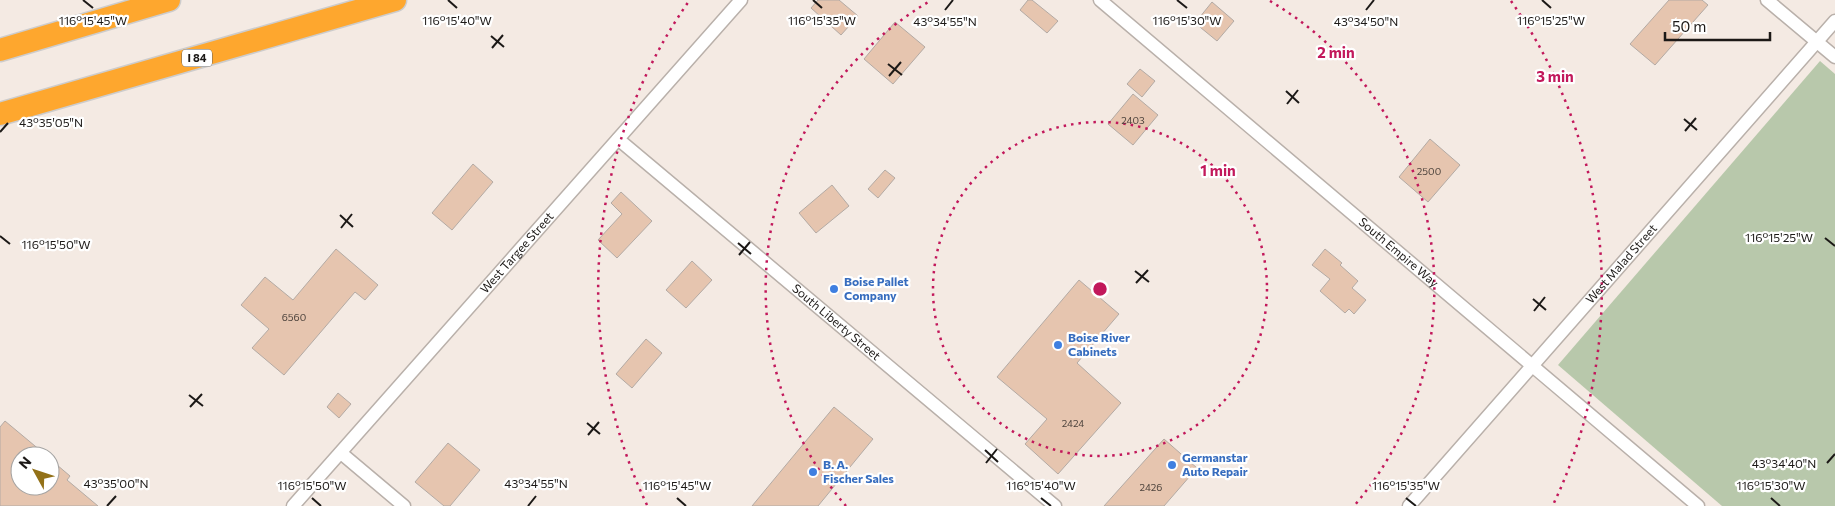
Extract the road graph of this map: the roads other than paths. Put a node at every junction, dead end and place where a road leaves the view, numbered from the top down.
1 (169, 0) edge
2 (395, 0) edge
3 (741, 0) edge
4 (1100, 0) edge
5 (1767, 0) edge
6 (1835, 21) edge
7 (1816, 42) junction
8 (0, 50) edge
9 (1835, 57) edge
10 (0, 114) edge
11 (618, 139) junction
12 (1532, 366) junction
13 (341, 453) junction
14 (293, 506) edge
15 (404, 506) edge
16 (1055, 506) edge
17 (1409, 506) edge
18 (1698, 506) edge

1 - 8 highway
2 - 10 highway, I 84
3 - 11 street, West Targee Street
4 - 12 street, South Empire Way
5 - 7 street
6 - 7 street, West Malad Street
7 - 9 street
7 - 12 street, West Malad Street
11 - 13 street, West Targee Street
11 - 16 street, South Liberty Street
12 - 17 street, West Malad Street
12 - 18 street, South Empire Way
13 - 14 street, West Targee Street
13 - 15 street

